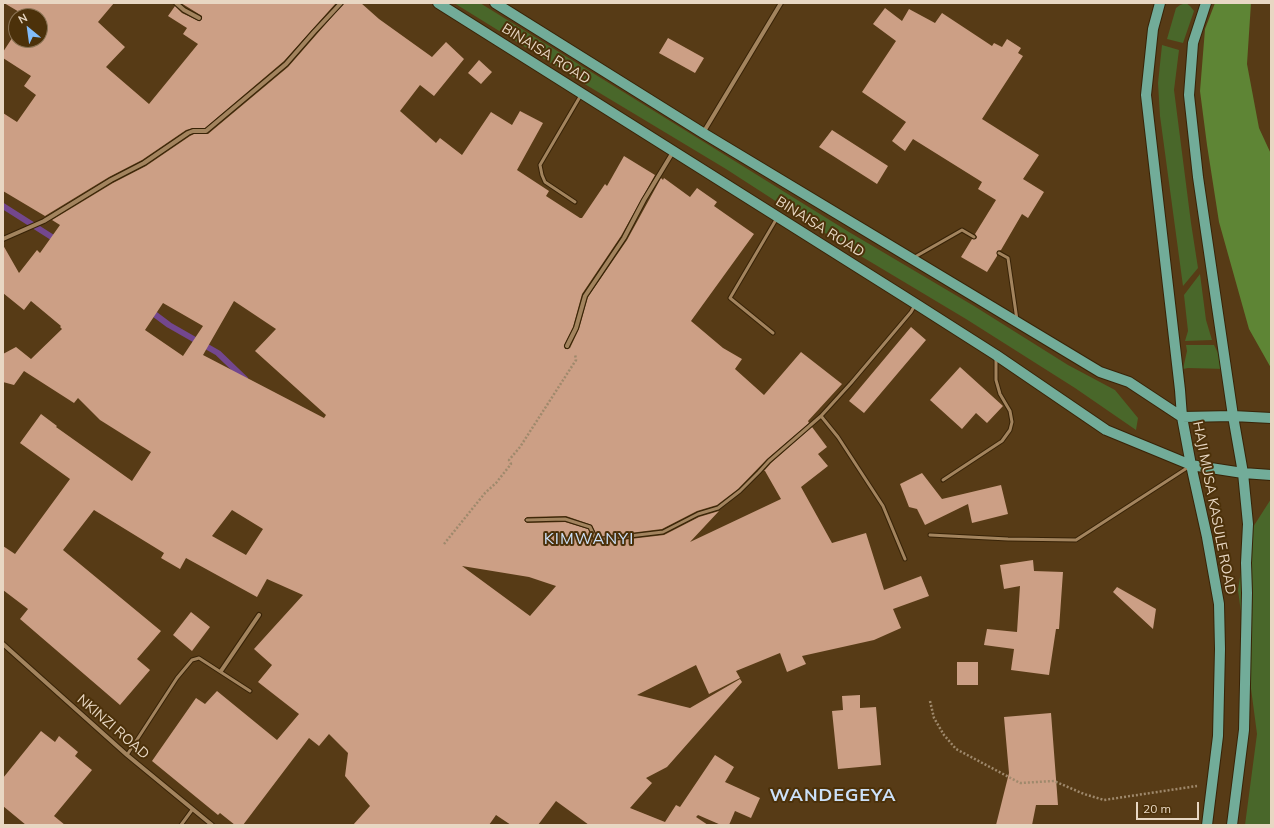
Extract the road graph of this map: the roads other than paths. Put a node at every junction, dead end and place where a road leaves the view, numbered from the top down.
1 (176, 3) edge
2 (342, 3) edge
3 (438, 3) edge
4 (495, 3) edge
5 (781, 3) edge
6 (1160, 3) edge
7 (1206, 3) edge
8 (199, 18) dead end
9 (582, 94) junction
10 (703, 133) junction
11 (673, 152) junction
12 (575, 202) dead end
13 (778, 217) junction
14 (974, 237) dead end
15 (3, 239) edge
16 (999, 253) dead end
17 (912, 258) junction
18 (916, 304) junction
19 (1018, 322) junction
20 (773, 333) dead end
21 (567, 346) road end
22 (996, 355) junction
23 (821, 416) junction
24 (1233, 416) junction
25 (1182, 417) junction
26 (1271, 418) edge
27 (1191, 465) junction
28 (1243, 473) junction
29 (1271, 475) edge
30 (943, 480) dead end
31 (528, 520) dead end
32 (930, 535) dead end
33 (905, 559) dead end
34 (258, 615) dead end
35 (3, 644) edge
36 (221, 671) junction
37 (250, 691) dead end
38 (127, 755) junction
39 (192, 810) junction
40 (181, 825) edge
41 (212, 825) edge
42 (1207, 825) edge
43 (1232, 825) edge

1 - 8 street
2 - 15 street
3 - 9 main road, BINAISA ROAD
4 - 10 main road, BINAISA ROAD
5 - 10 street
6 - 25 main road
7 - 24 main road
9 - 11 main road, BINAISA ROAD
9 - 12 lane
10 - 17 main road, BINAISA ROAD
11 - 13 main road, BINAISA ROAD
11 - 21 street
13 - 18 main road, BINAISA ROAD
13 - 20 lane
14 - 17 lane
16 - 19 lane
17 - 19 main road, BINAISA ROAD
18 - 22 main road, BINAISA ROAD
18 - 23 lane
19 - 25 main road, BINAISA ROAD
22 - 27 main road, BINAISA ROAD
22 - 30 lane
23 - 31 lane
23 - 33 lane
24 - 25 main road, HAJI MUSA KASULE ROAD
24 - 26 main road
24 - 28 main road, HAJI MUSA KASULE ROAD
25 - 27 main road, HAJI MUSA KASULE ROAD
27 - 28 main road, BINAISA ROAD
27 - 32 lane
27 - 42 main road, HAJI MUSA KASULE ROAD
28 - 29 main road, BINAISA ROAD
28 - 43 main road, HAJI MUSA KASULE ROAD
34 - 36 street
35 - 38 street, NKINZI ROAD
36 - 37 lane
36 - 38 lane
38 - 39 street, NKINZI ROAD
39 - 40 lane
39 - 41 street, NKINZI ROAD

